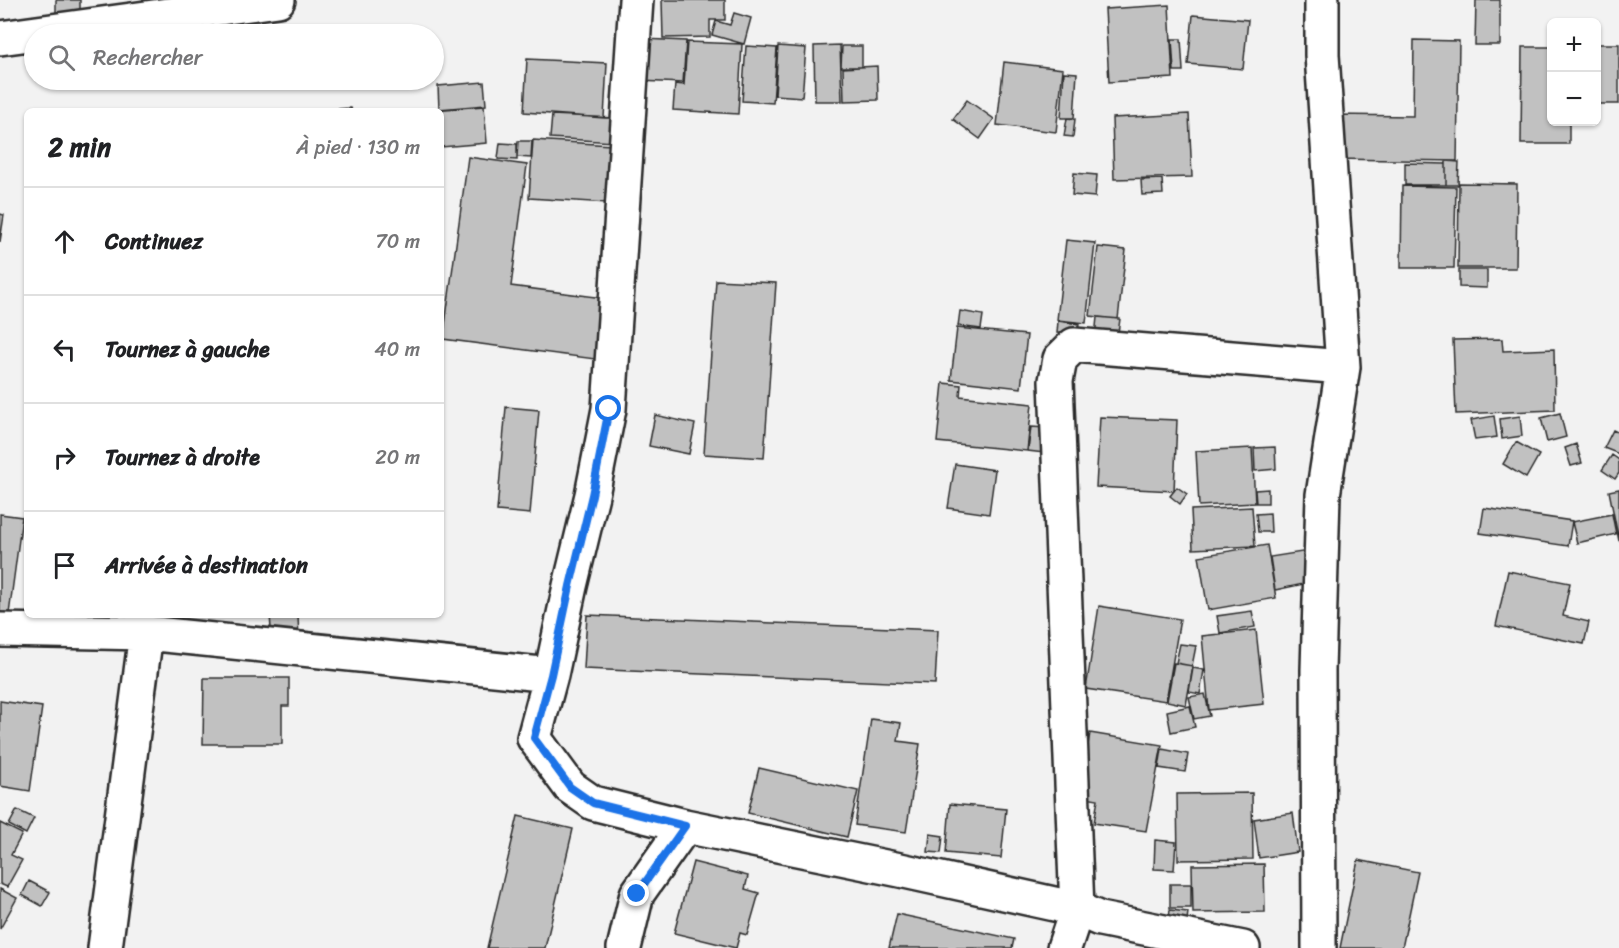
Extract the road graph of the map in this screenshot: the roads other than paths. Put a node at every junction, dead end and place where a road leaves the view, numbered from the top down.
1 (278, 0) edge
2 (636, 0) edge
3 (1322, 0) edge
4 (102, 24) edge
5 (24, 35) edge
6 (0, 38) edge
7 (1343, 367) junction
8 (0, 630) edge
9 (146, 633) junction
10 (551, 675) junction
11 (685, 826) junction
12 (1077, 909) junction
13 (105, 948) edge
14 (624, 948) edge
15 (1064, 948) edge
16 (1243, 948) edge
17 (1319, 948) edge

1 - 4 street
2 - 10 street
3 - 7 street
5 - 6 street
7 - 12 street
7 - 17 street
8 - 9 street
9 - 10 street
9 - 13 street
10 - 11 street
11 - 12 street
11 - 14 street
12 - 15 street
12 - 16 street

